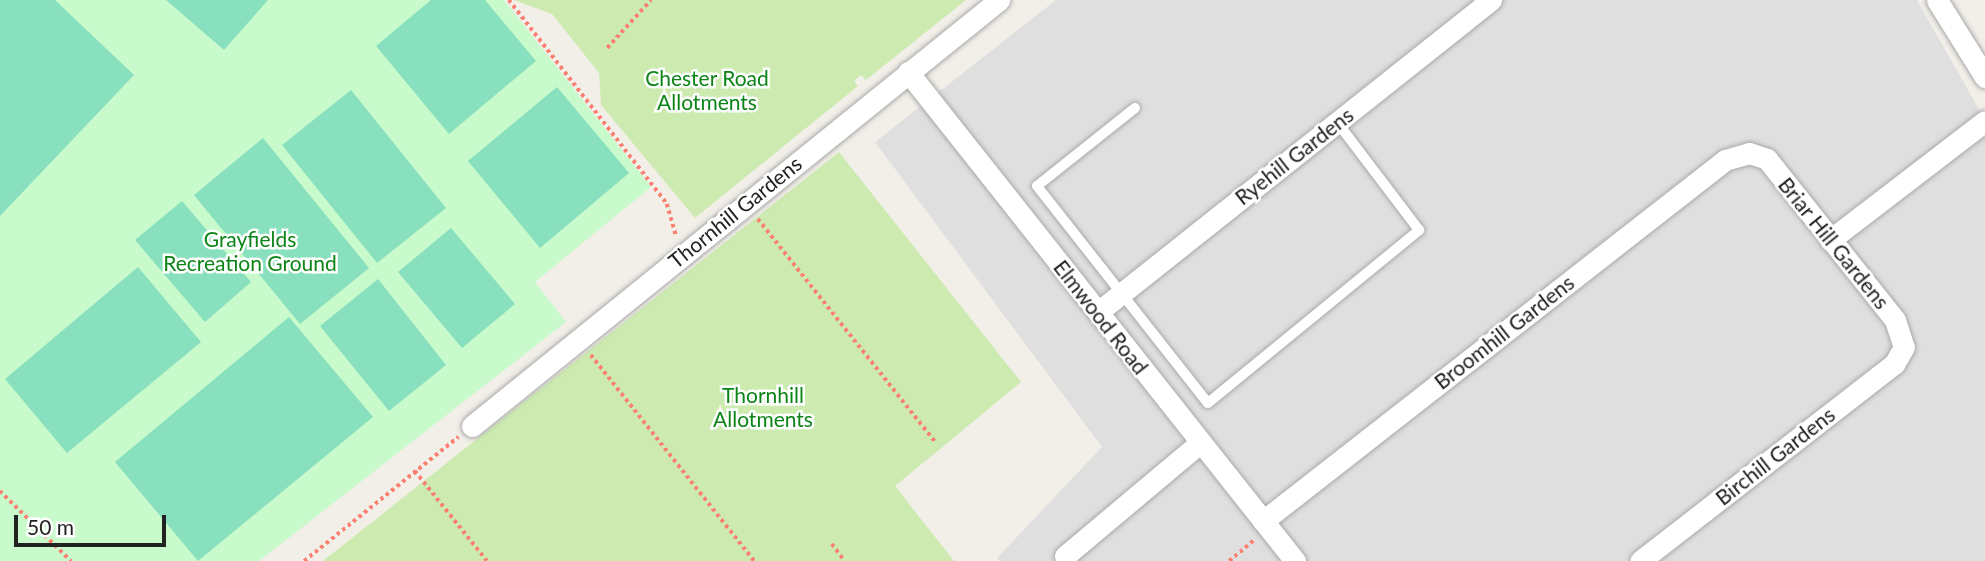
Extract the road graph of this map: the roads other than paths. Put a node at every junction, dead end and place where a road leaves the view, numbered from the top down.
1 (999, 0) edge
2 (1491, 0) edge
3 (1937, 0) edge
4 (908, 72) junction
5 (1985, 77) edge
6 (1135, 108) dead end
7 (1985, 121) edge
8 (1337, 122) junction
9 (1749, 153) joint
10 (1830, 240) junction
11 (1119, 295) junction
12 (1098, 312) junction
13 (1904, 346) joint
14 (472, 426) road end
15 (1201, 442) junction
16 (1266, 525) junction
17 (1065, 556) dead end
18 (1295, 561) edge
19 (1640, 561) edge

1 - 4 street, Thornhill Gardens
2 - 8 street, Ryehill Gardens
3 - 5 street
4 - 12 street, Elmwood Road
4 - 14 street, Thornhill Gardens
6 - 11 lane
7 - 10 street
8 - 11 street, Ryehill Gardens
8 - 11 lane
9 - 10 street, Briar Hill Gardens
9 - 16 street, Broomhill Gardens
10 - 13 street, Briar Hill Gardens
11 - 12 street, Ryehill Gardens
12 - 15 street, Elmwood Road
13 - 19 street, Birchill Gardens
15 - 16 street, Elmwood Road
15 - 17 street
16 - 18 street, Elmwood Road

